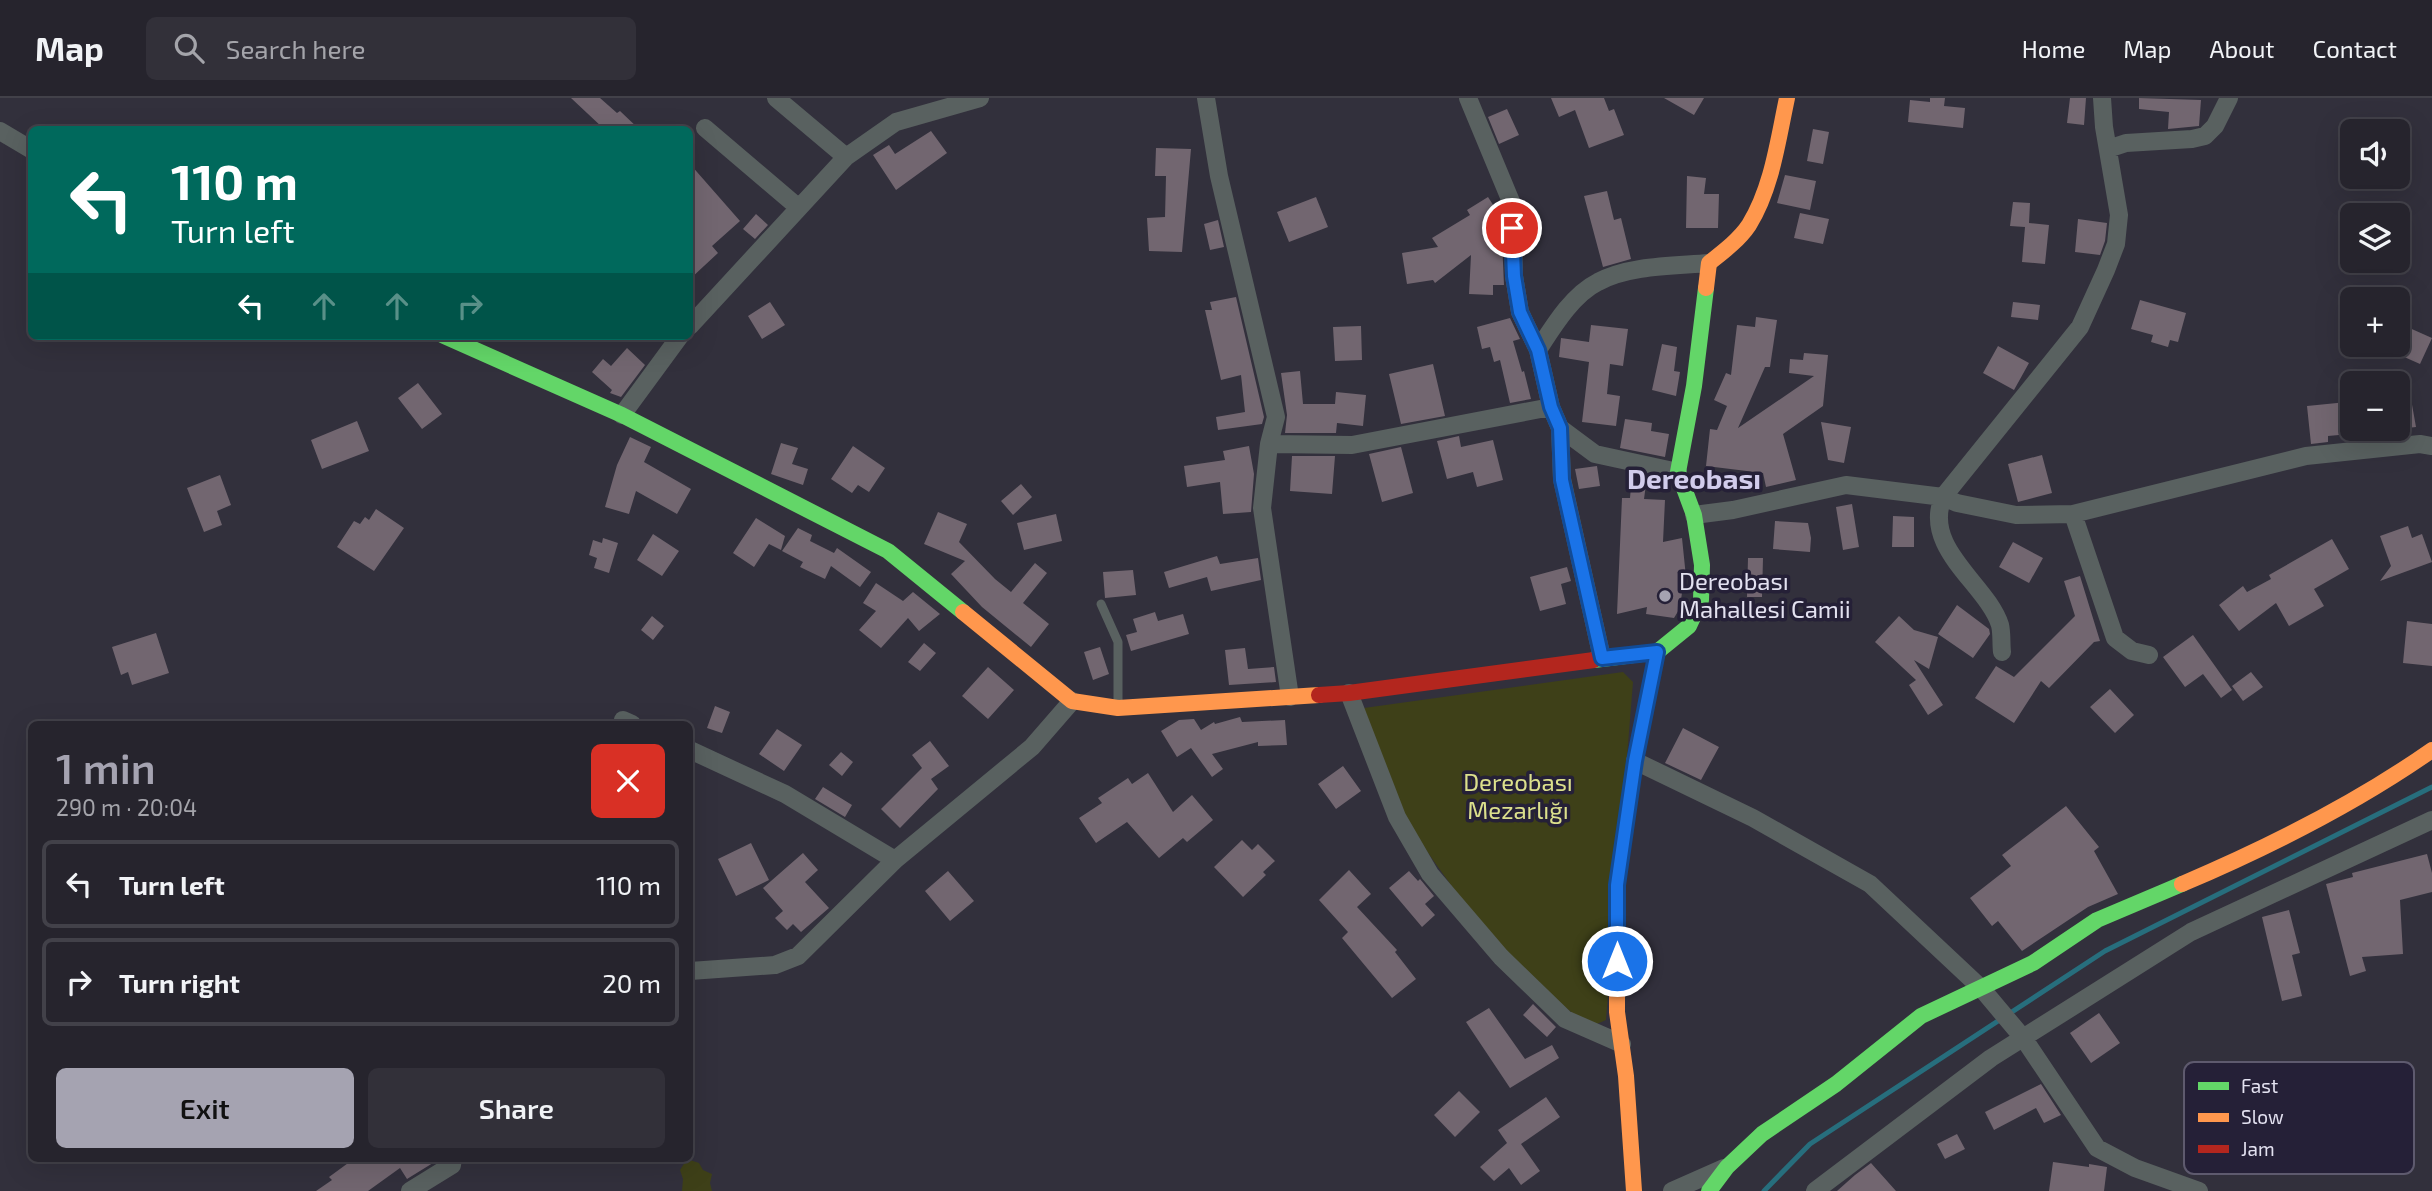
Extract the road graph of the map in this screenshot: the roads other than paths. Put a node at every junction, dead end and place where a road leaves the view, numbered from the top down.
1 (776, 98) edge
2 (980, 98) edge
3 (1206, 98) edge
4 (1468, 98) edge
5 (1787, 98) edge
6 (2102, 98) edge
7 (2229, 98) edge
8 (705, 128) dead end
9 (0, 131) edge
10 (28, 148) edge
11 (2108, 149) junction
12 (846, 157) junction
13 (799, 208) junction
14 (1709, 263) junction
15 (693, 323) edge
16 (453, 340) edge
17 (677, 340) edge
18 (1538, 350) junction
19 (1551, 407) junction
20 (621, 415) junction
21 (1560, 428) junction
22 (1269, 444) junction
23 (2432, 446) edge
24 (1678, 472) junction
25 (1943, 497) junction
26 (2073, 514) junction
27 (1693, 515) junction
28 (1101, 604) dead end
29 (1657, 652) junction
30 (2002, 652) dead end
31 (2149, 655) dead end
32 (1602, 658) junction
33 (1349, 693) junction
34 (1290, 697) junction
35 (1072, 701) junction
36 (1118, 708) junction
37 (2432, 750) edge
38 (693, 751) edge
39 (1635, 761) junction
40 (2432, 820) edge
41 (895, 860) junction
42 (693, 971) edge
43 (1982, 989) junction
44 (2024, 1039) junction
45 (1622, 1044) junction
46 (452, 1162) edge
47 (1727, 1167) junction
48 (410, 1191) edge
49 (1634, 1191) edge
50 (1672, 1191) edge
51 (1709, 1191) edge
52 (1815, 1191) edge
53 (2199, 1191) edge

1 - 12 street
2 - 12 street
3 - 22 street
4 - 18 street
5 - 14 street
6 - 11 street
7 - 11 street
8 - 13 street
9 - 10 street
11 - 25 street
12 - 13 street
13 - 15 street
14 - 18 street
14 - 24 street
16 - 20 street
17 - 20 street
18 - 19 street
19 - 21 street
19 - 22 street
20 - 35 street
21 - 24 street
21 - 32 street
22 - 34 street
23 - 26 street
24 - 27 street
25 - 26 street
25 - 27 street
25 - 30 street
26 - 31 street
27 - 29 street
28 - 36 lane
29 - 32 street
29 - 39 street
32 - 33 street
33 - 34 street
33 - 45 street
34 - 36 street
35 - 36 street
35 - 41 street
37 - 43 street
38 - 41 street
39 - 43 street
39 - 45 street
40 - 44 street
41 - 42 street
43 - 44 street
43 - 47 street
44 - 52 street
44 - 53 street
45 - 49 street
46 - 48 street
47 - 50 street
47 - 51 street

